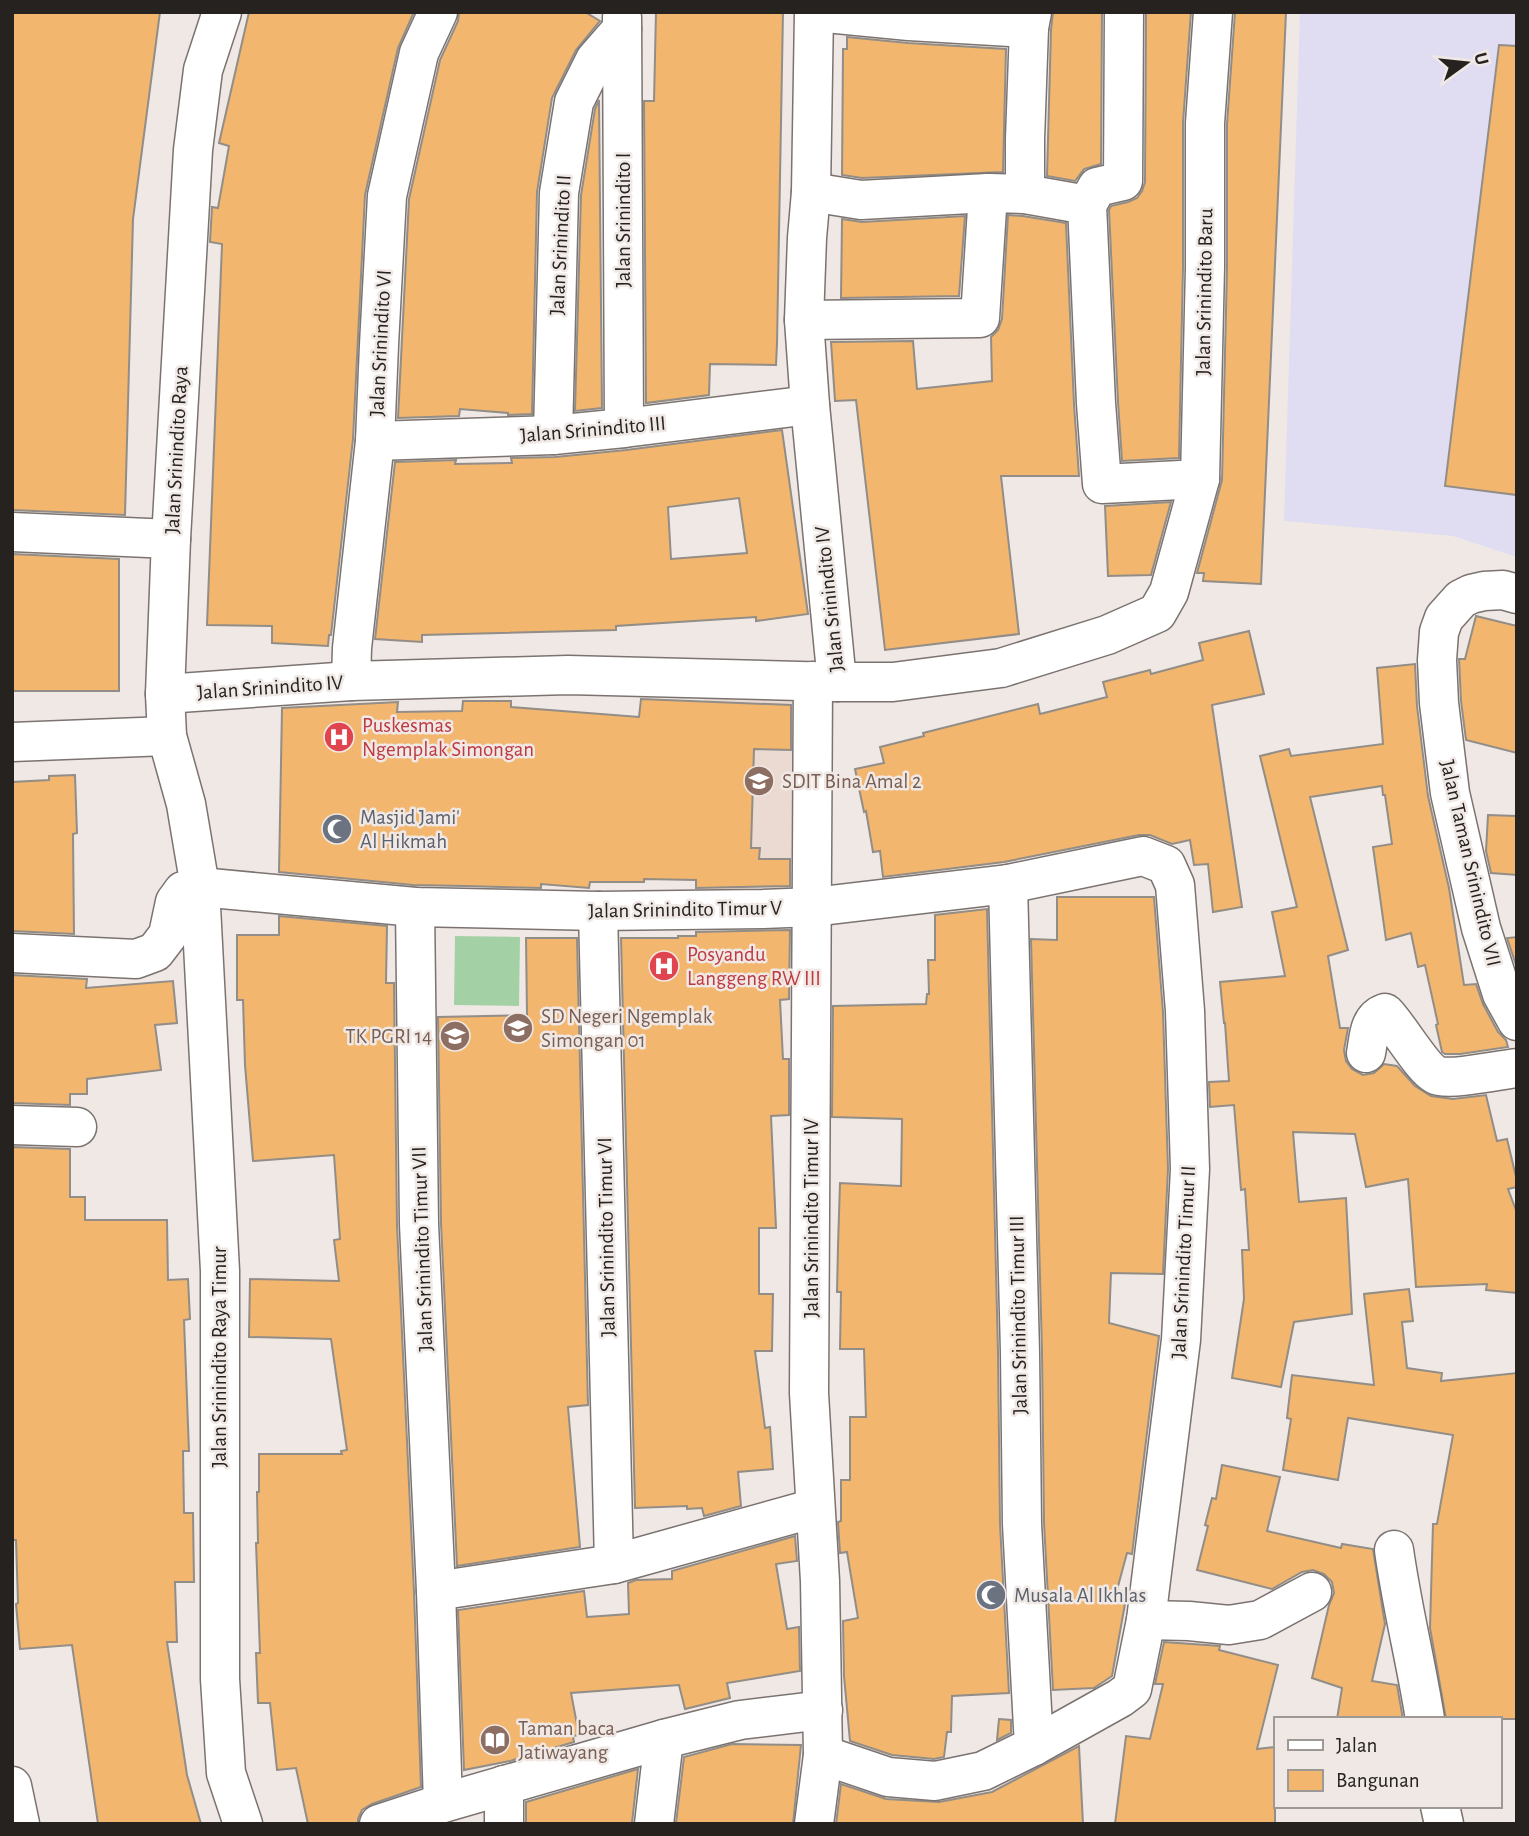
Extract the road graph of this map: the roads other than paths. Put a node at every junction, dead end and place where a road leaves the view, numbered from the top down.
1 (222, 12) edge
2 (438, 12) edge
3 (815, 12) edge
4 (1124, 12) edge
5 (1213, 12) edge
6 (622, 20) edge
7 (1031, 20) edge
8 (811, 192) junction
9 (1006, 194) junction
10 (1087, 205) junction
11 (804, 320) junction
12 (810, 405) junction
13 (624, 428) junction
14 (553, 435) junction
15 (375, 441) junction
16 (1200, 479) junction
17 (12, 532) edge
18 (171, 539) junction
19 (1517, 594) edge
20 (351, 681) junction
21 (825, 682) junction
22 (165, 694) junction
23 (167, 736) junction
24 (12, 742) edge
25 (1166, 865) joint
26 (1008, 884) junction
27 (200, 887) junction
28 (415, 907) junction
29 (813, 907) junction
30 (598, 911) junction
31 (12, 953) edge
32 (1517, 1021) edge
33 (1366, 1053) dead end
34 (1517, 1068) edge
35 (12, 1125) edge
36 (76, 1127) dead end
37 (815, 1508) junction
38 (1394, 1550) dead end
39 (614, 1564) junction
40 (436, 1591) junction
41 (1312, 1592) dead end
42 (1146, 1620) junction
43 (823, 1710) junction
44 (1425, 1717) edge
45 (664, 1739) junction
46 (1034, 1746) junction
47 (824, 1755) junction
48 (504, 1785) junction
49 (12, 1786) edge
50 (443, 1803) junction
51 (20, 1824) edge
52 (243, 1824) edge
53 (379, 1824) edge
54 (504, 1824) edge
55 (654, 1824) edge
56 (814, 1824) edge

1 - 18 street, Jalan Srinindito Raya
2 - 15 street, Jalan Srinindito VI
3 - 7 street
3 - 8 street, Jalan Srinindito IV
4 - 10 street
5 - 16 street, Jalan Srinindito Baru
6 - 13 street, Jalan Srinindito I
6 - 14 street, Jalan Srinindito II
7 - 9 street
8 - 9 street
8 - 11 street, Jalan Srinindito IV
9 - 10 street
9 - 11 street
10 - 16 street
11 - 12 street, Jalan Srinindito IV
12 - 13 street, Jalan Srinindito III
12 - 21 street, Jalan Srinindito IV
13 - 14 street, Jalan Srinindito III
14 - 15 street, Jalan Srinindito III
15 - 20 street, Jalan Srinindito VI
16 - 21 street, Jalan Srinindito Baru
17 - 18 street
18 - 22 street, Jalan Srinindito Raya
19 - 32 street, Jalan Taman Srinindito VII
20 - 21 street, Jalan Srinindito IV
20 - 22 street, Jalan Srinindito IV
21 - 29 street, Jalan Srinindito Timur IV
22 - 23 street, Jalan Srinindito Raya
23 - 24 street
23 - 27 street, Jalan Srinindito Raya
25 - 26 street, Jalan Srinindito Timur V
25 - 42 street, Jalan Srinindito Timur II
26 - 29 street, Jalan Srinindito Timur V
26 - 46 street, Jalan Srinindito Timur III
27 - 28 street, Jalan Srinindito Timur V
27 - 31 street
27 - 52 street, Jalan Srinindito Raya Timur
28 - 30 street, Jalan Srinindito Timur V
28 - 40 street, Jalan Srinindito Timur VII
29 - 30 street, Jalan Srinindito Timur V
29 - 37 street, Jalan Srinindito Timur IV
30 - 39 street, Jalan Srinindito Timur VI
33 - 34 street
35 - 36 street
37 - 39 street
37 - 43 street, Jalan Srinindito Timur IV
38 - 44 street
39 - 40 street
40 - 50 street, Jalan Srinindito Timur VII
41 - 42 street
42 - 46 street, Jalan Srinindito Timur II
43 - 45 street
43 - 47 street, Jalan Srinindito Timur IV
45 - 48 street
45 - 55 street
46 - 47 street, Jalan Srinindito Timur II
47 - 56 street, Jalan Srinindito Timur IV
48 - 50 street
48 - 54 street
49 - 51 street
50 - 53 street

